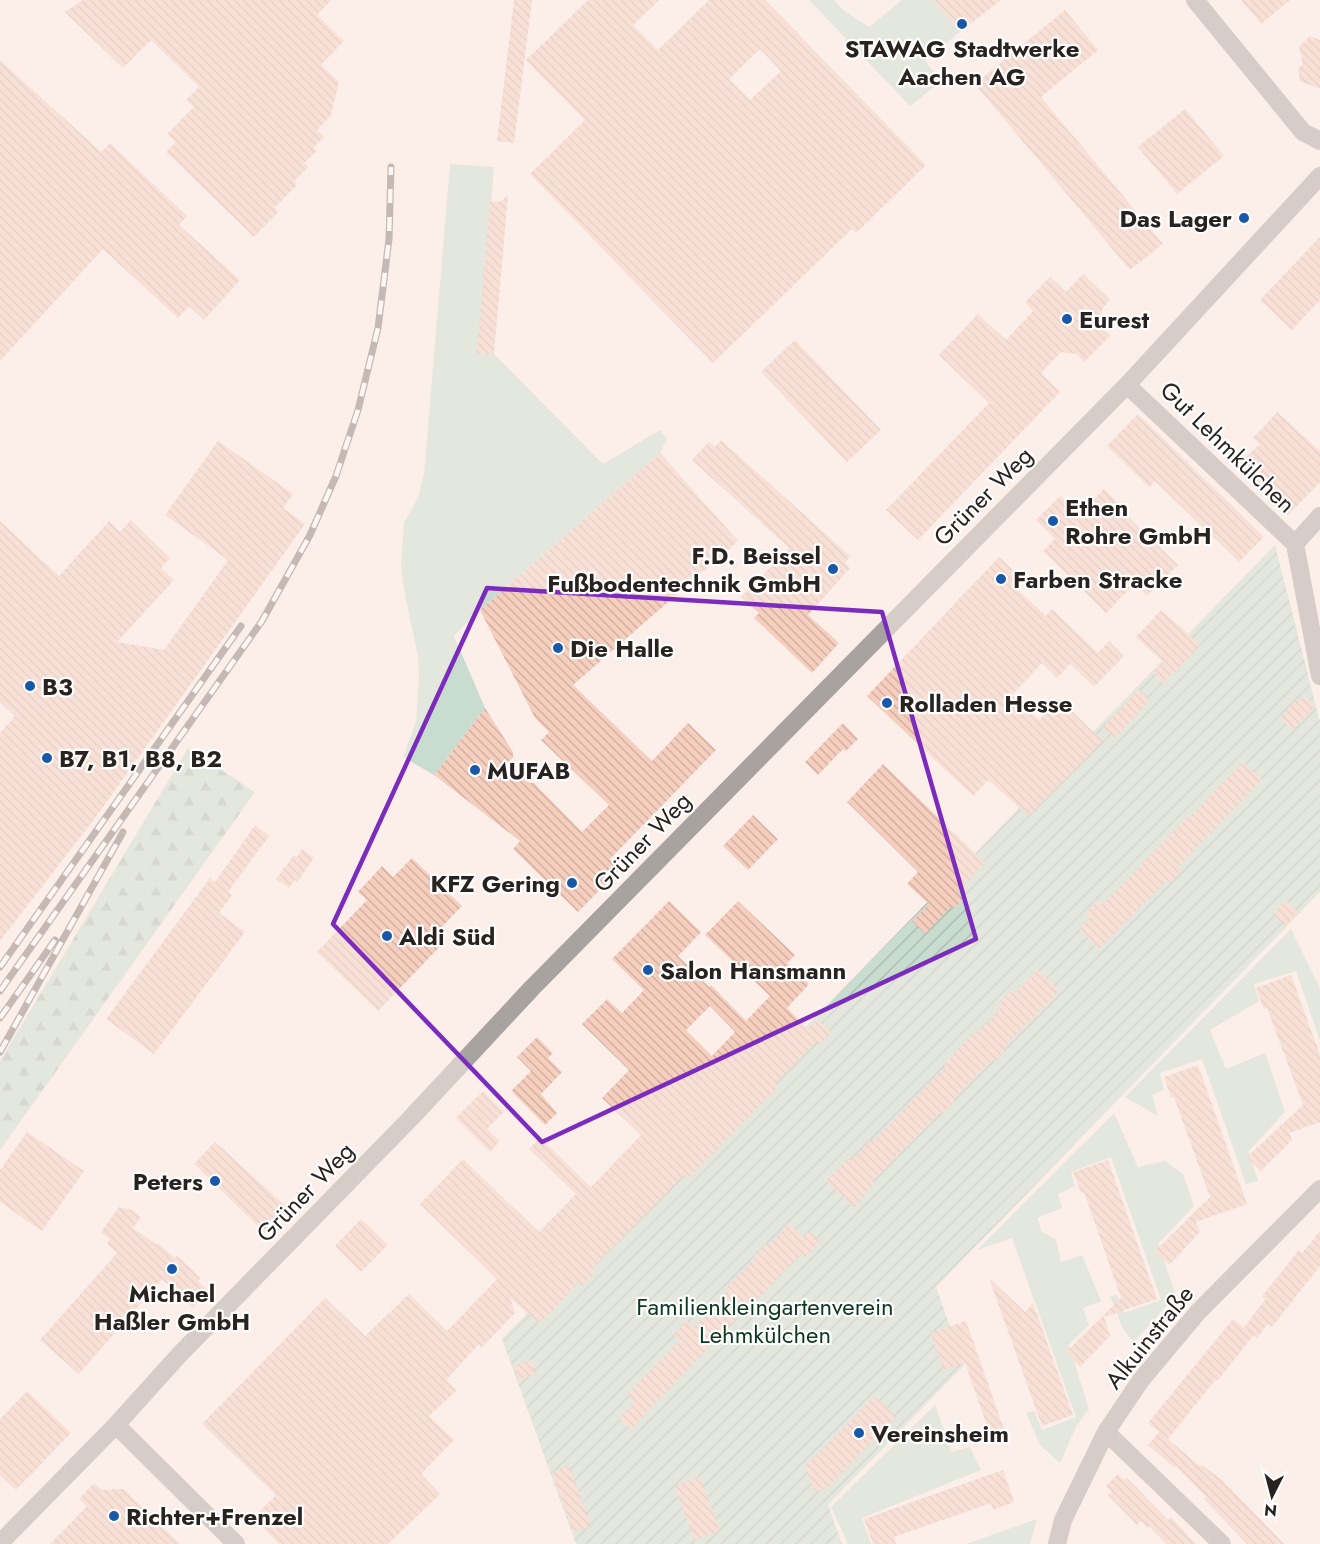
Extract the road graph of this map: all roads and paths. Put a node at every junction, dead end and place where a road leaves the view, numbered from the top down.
1 (1195, 0) edge
2 (1320, 141) edge
3 (1320, 176) edge
4 (1127, 384) junction
5 (1320, 516) edge
6 (1295, 544) junction
7 (1320, 675) edge
8 (1320, 1189) edge
9 (116, 1425) junction
10 (1106, 1432) junction
11 (0, 1543) edge
12 (236, 1544) edge
13 (1057, 1544) edge
14 (1222, 1544) edge

1 - 2 street
3 - 4 street, Grüner Weg
4 - 6 street, Gut Lehmkülchen
4 - 9 street, Grüner Weg
5 - 6 street, Gut Lehmkülchen
6 - 7 street, Gut Lehmkülchen
8 - 10 street, Alkuinstraße
9 - 11 street, Grüner Weg
9 - 12 street
10 - 13 street, Alkuinstraße
10 - 14 street

